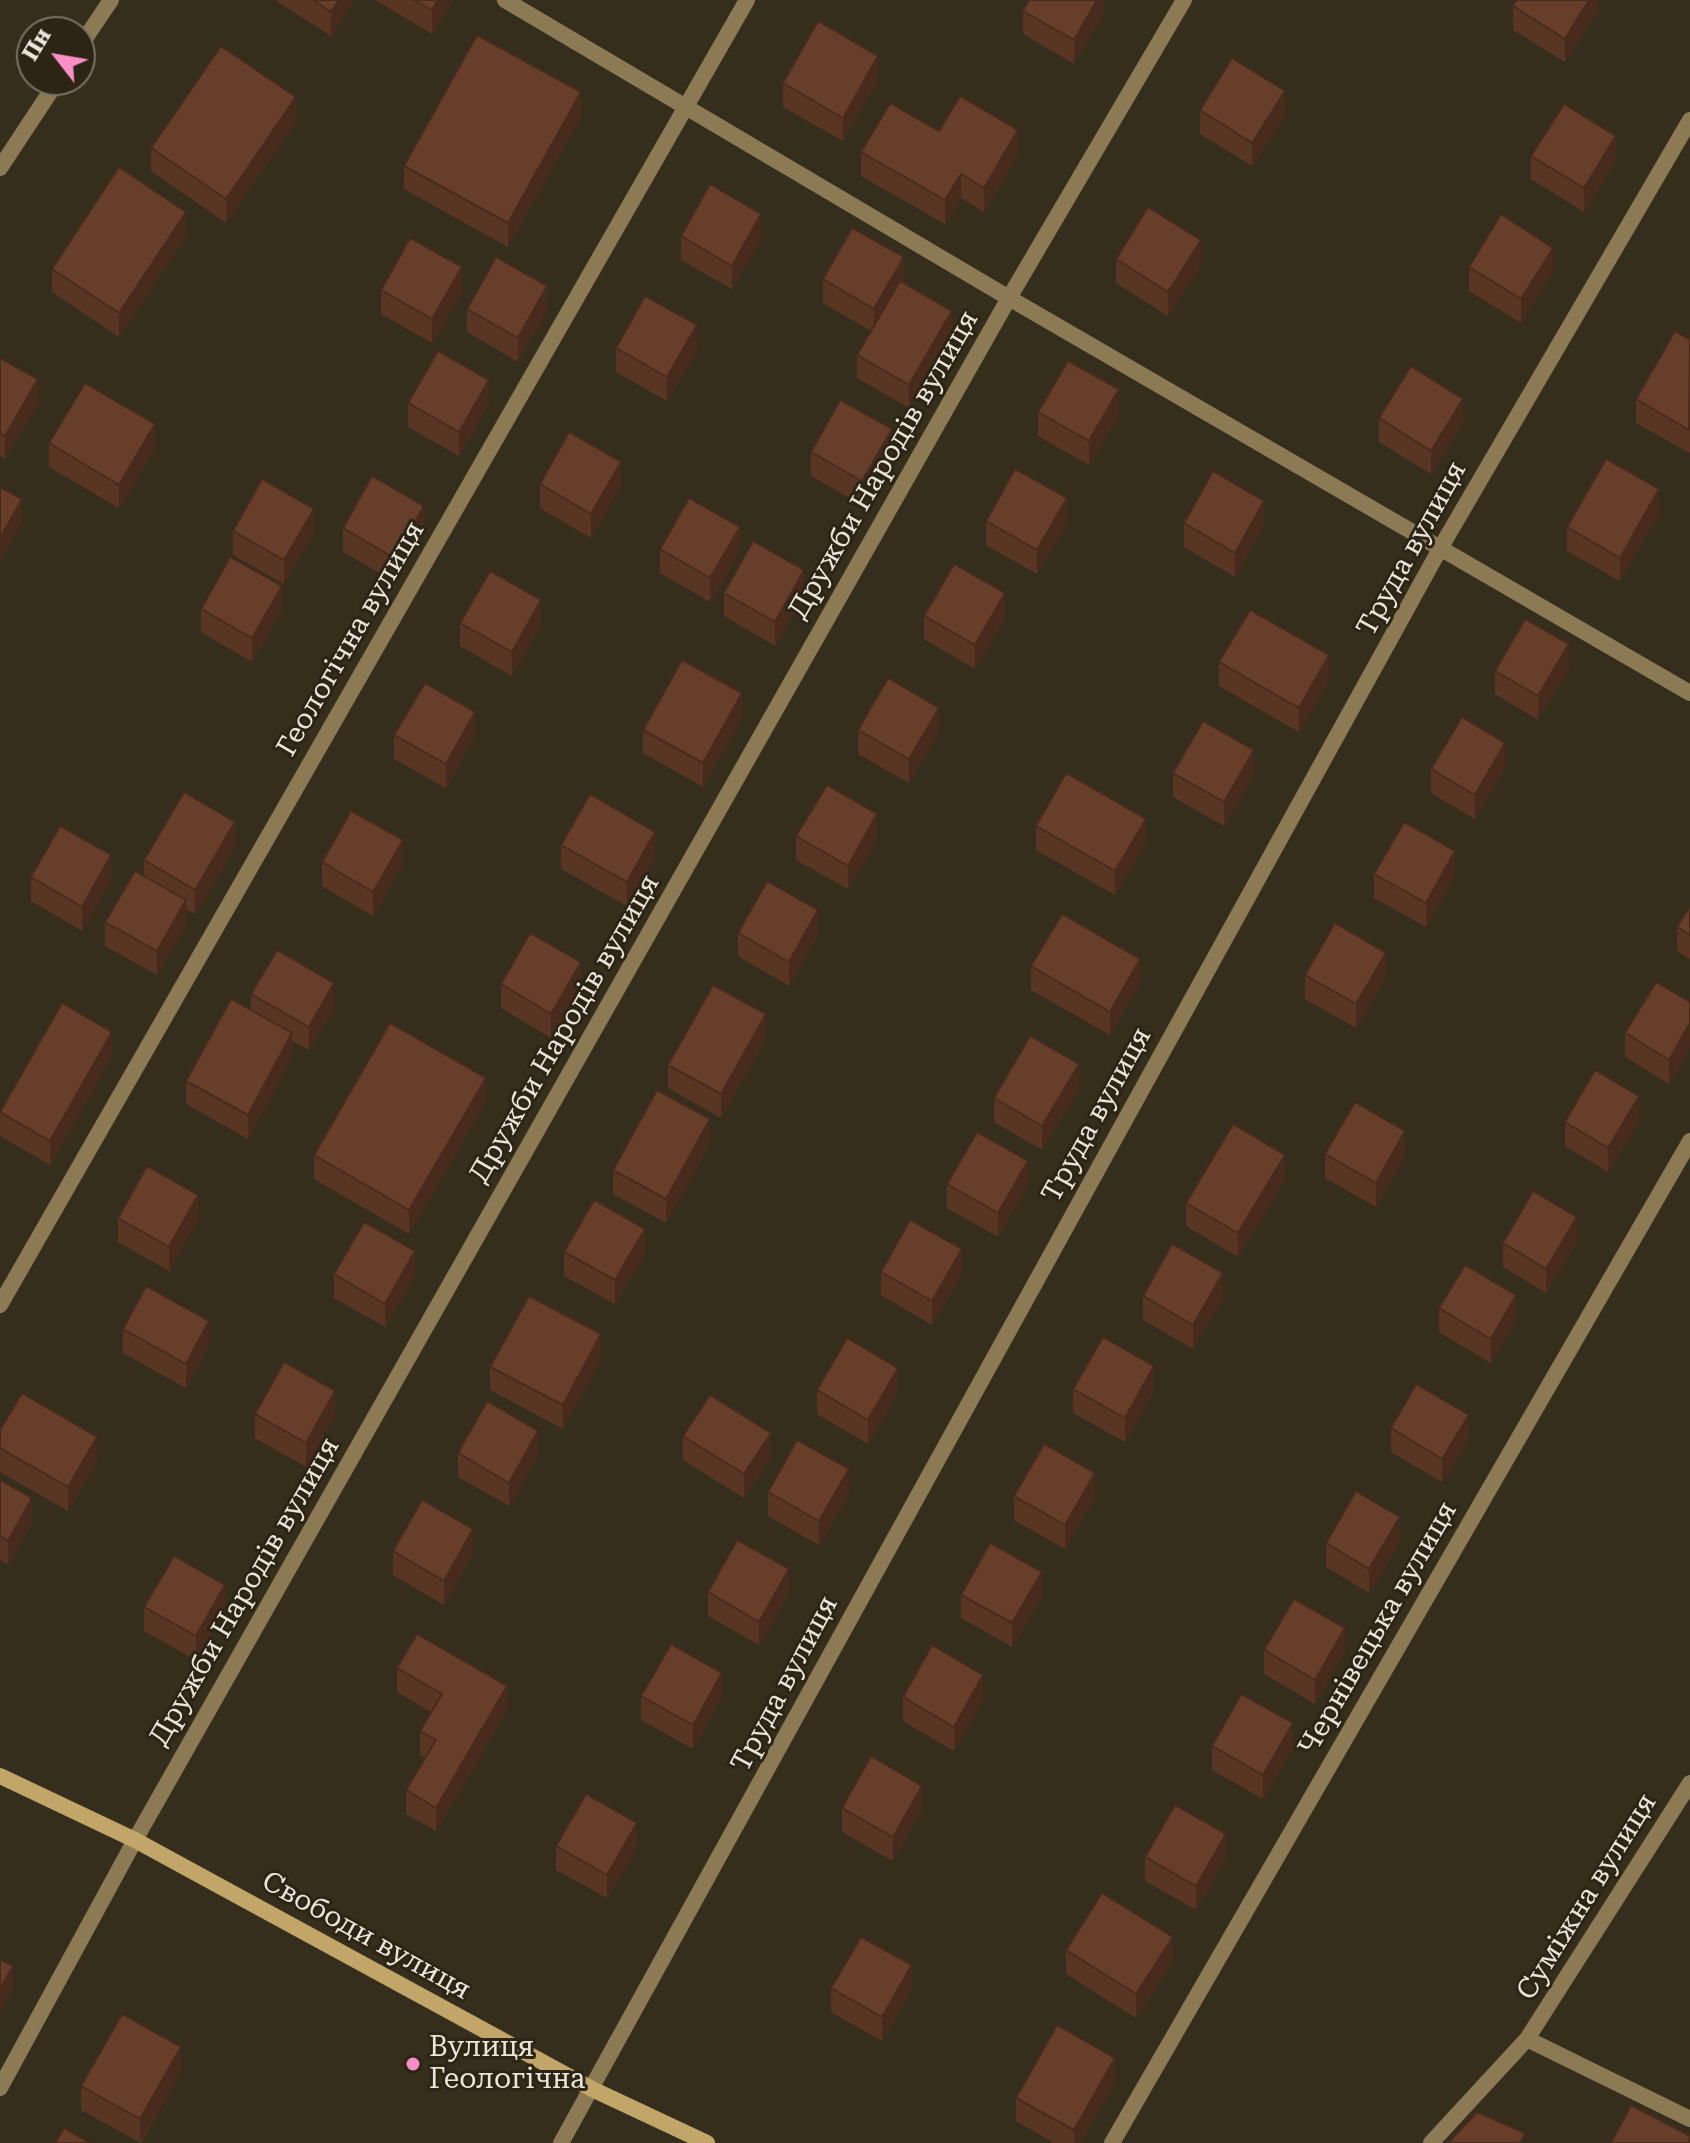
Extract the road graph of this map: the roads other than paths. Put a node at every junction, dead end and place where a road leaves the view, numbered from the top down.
1 (111, 0) edge
2 (505, 0) edge
3 (747, 0) edge
4 (1184, 0) edge
5 (96, 22) edge
6 (47, 96) edge
7 (686, 105) junction
8 (1690, 120) edge
9 (0, 168) edge
10 (1009, 298) junction
11 (1441, 547) junction
12 (1690, 693) edge
13 (1690, 1141) edge
14 (0, 1305) edge
15 (0, 1776) edge
16 (1690, 1783) edge
17 (135, 1840) junction
18 (1527, 2039) junction
19 (0, 2088) edge
20 (592, 2089) junction
21 (1690, 2119) edge
22 (561, 2143) edge
23 (707, 2143) edge
24 (1112, 2143) edge
25 (1431, 2143) edge

1 - 5 street
2 - 7 street
3 - 7 street, Геологічна вулиця
4 - 10 street, Дружби Народів вулиця
6 - 9 street
7 - 10 street
7 - 14 street, Геологічна вулиця
8 - 11 street, Труда вулиця
10 - 11 street
10 - 17 street, Дружби Народів вулиця
11 - 12 street
11 - 20 street, Труда вулиця
13 - 24 street, Чернівецька вулиця
15 - 17 main road, Свободи вулиця
16 - 18 street, Суміжна вулиця
17 - 19 street, Дружби Народів вулиця
17 - 20 main road, Свободи вулиця
18 - 21 street
18 - 25 street, Суміжна вулиця
20 - 22 street, Труда вулиця
20 - 23 main road, Свободи вулиця

